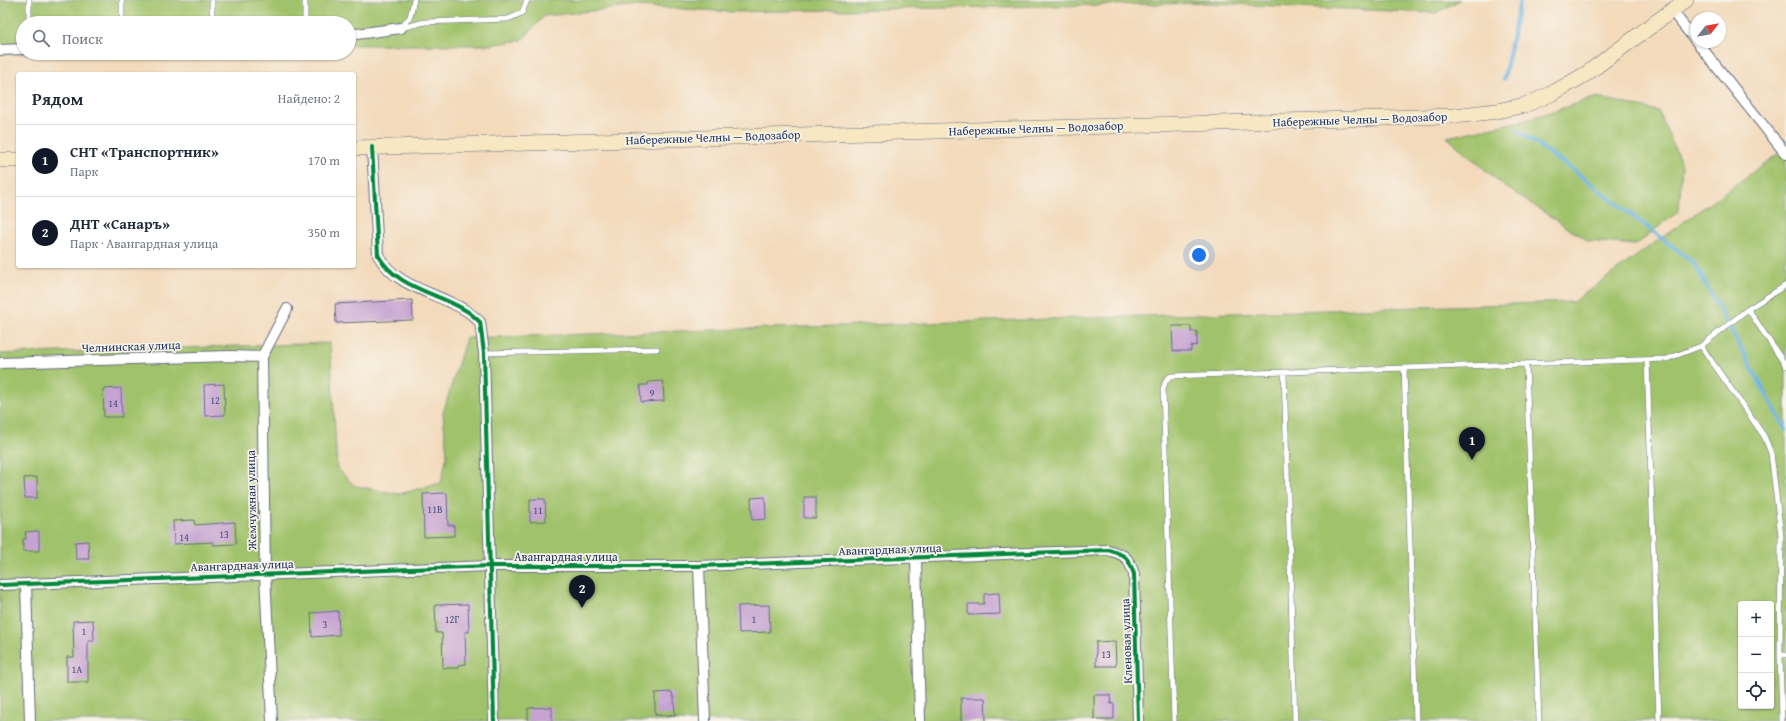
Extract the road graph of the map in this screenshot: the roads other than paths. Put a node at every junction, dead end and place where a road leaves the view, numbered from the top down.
1 (30, 0) edge
2 (122, 0) edge
3 (212, 0) edge
4 (305, 0) edge
5 (414, 0) edge
6 (527, 0) edge
7 (1686, 0) edge
8 (1672, 11) junction
9 (29, 16) edge
10 (122, 16) edge
11 (212, 16) edge
12 (306, 16) edge
13 (401, 28) junction
14 (356, 34) edge
15 (1690, 34) edge
16 (1701, 48) edge
17 (16, 49) edge
18 (0, 50) edge
19 (372, 147) junction
20 (356, 148) edge
21 (1786, 154) edge
22 (0, 160) edge
23 (16, 160) edge
24 (1786, 285) edge
25 (287, 309) dead end
26 (1748, 309) junction
27 (1701, 346) junction
28 (657, 349) dead end
29 (484, 353) junction
30 (262, 357) junction
31 (1647, 360) junction
32 (0, 363) edge
33 (1526, 364) junction
34 (1786, 366) edge
35 (1404, 368) junction
36 (1284, 372) junction
37 (916, 558) junction
38 (1129, 561) joint
39 (490, 566) junction
40 (699, 566) junction
41 (265, 574) junction
42 (26, 584) junction
43 (0, 585) edge
44 (1780, 655) junction
45 (1786, 655) edge
46 (30, 721) edge
47 (272, 721) edge
48 (494, 721) edge
49 (705, 721) edge
50 (920, 721) edge
51 (1138, 721) edge
52 (1174, 721) edge
53 (1295, 721) edge
54 (1416, 721) edge
55 (1540, 721) edge
56 (1659, 721) edge
57 (1782, 721) edge

1 - 9 lane
2 - 10 lane
3 - 11 lane
4 - 12 lane
5 - 13 lane
6 - 13 lane
7 - 8 main road, Набережные Челны — Водозабор
8 - 15 street
8 - 19 main road, Набережные Челны — Водозабор
13 - 14 street
16 - 21 street
17 - 18 street
19 - 20 main road, Набережные Челны — Водозабор
19 - 29 street
22 - 23 main road
24 - 26 lane
25 - 30 street, Жемчужная улица
26 - 27 lane
26 - 34 lane
27 - 31 lane
27 - 44 lane
28 - 29 lane
29 - 39 street
30 - 32 street, Челнинская улица
30 - 41 street, Жемчужная улица
31 - 33 lane
31 - 56 lane
33 - 35 lane
33 - 55 lane
35 - 36 lane
35 - 54 lane
36 - 52 lane
36 - 53 lane
37 - 38 street, Авангардная улица
37 - 40 street, Авангардная улица
37 - 50 street
38 - 51 street, Кленовая улица
39 - 40 street, Авангардная улица
39 - 41 street, Авангардная улица
39 - 48 street
40 - 49 street
41 - 42 street, Авангардная улица
41 - 47 street, Жемчужная улица
42 - 43 street, Авангардная улица
42 - 46 street
44 - 45 lane
44 - 57 lane

